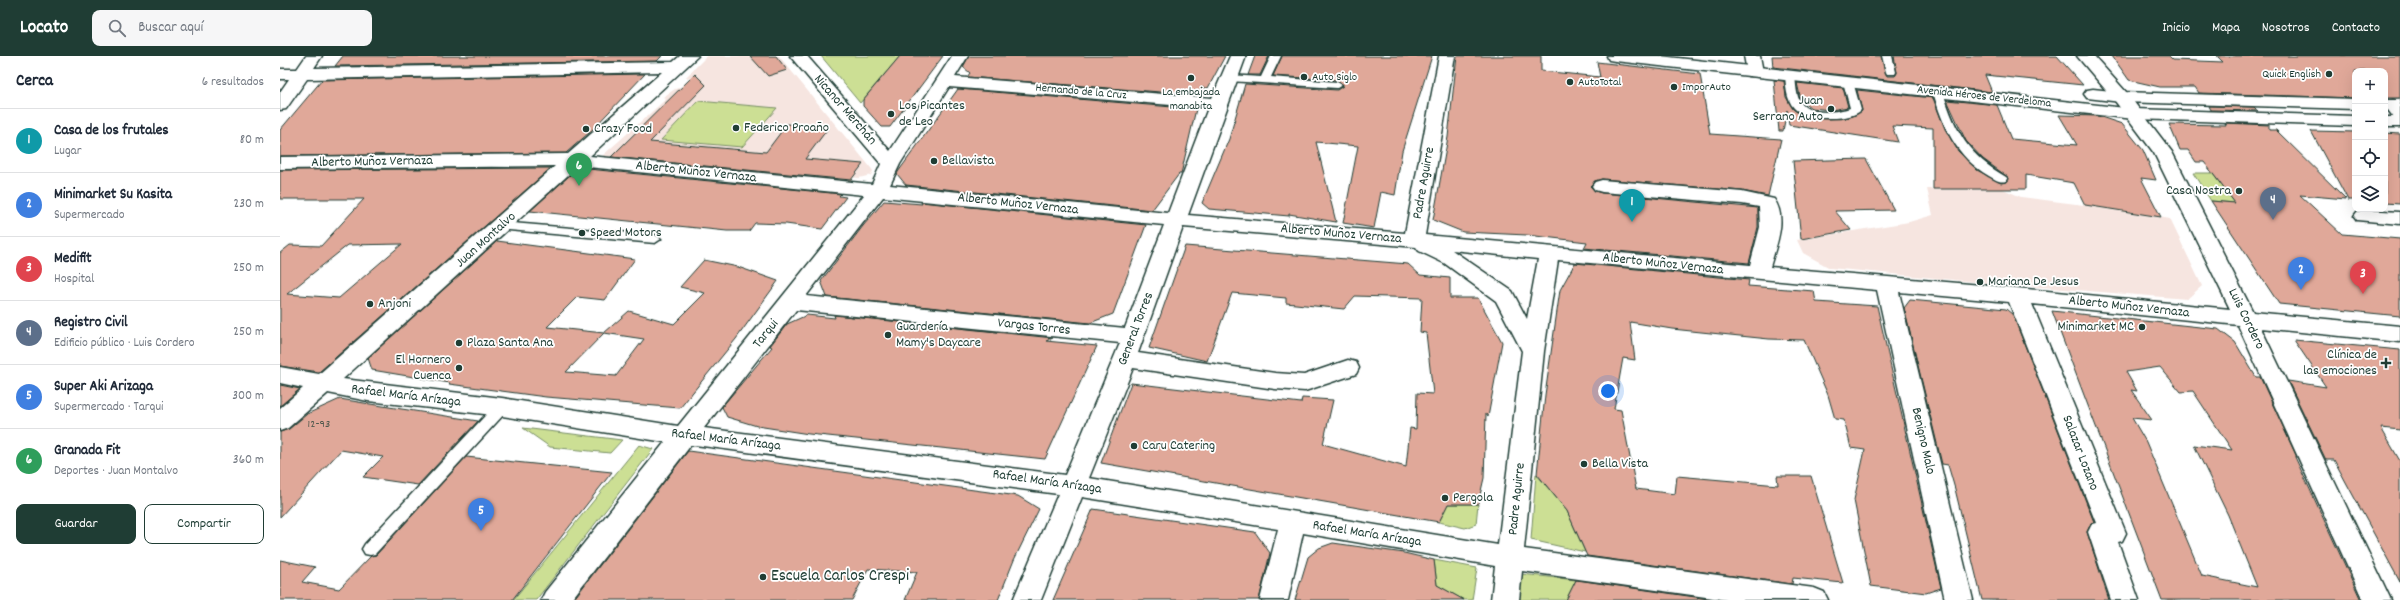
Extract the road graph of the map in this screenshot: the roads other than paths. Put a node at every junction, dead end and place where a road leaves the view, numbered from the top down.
1 (314, 56) edge
2 (798, 56) edge
3 (960, 56) edge
4 (1238, 56) edge
5 (1276, 56) edge
6 (1447, 56) edge
7 (1615, 56) edge
8 (2085, 56) edge
9 (1752, 60) edge
10 (683, 62) edge
11 (1889, 64) edge
12 (304, 73) junction
13 (280, 74) edge
14 (1790, 75) junction
15 (1229, 78) junction
16 (1268, 80) junction
17 (943, 81) junction
18 (1848, 82) junction
19 (1337, 85) dead end
20 (1938, 92) junction
21 (2121, 97) junction
22 (1218, 104) junction
23 (2352, 104) edge
24 (280, 105) edge
25 (2134, 114) junction
26 (2352, 121) edge
27 (2388, 122) edge
28 (2400, 122) edge
29 (575, 160) junction
30 (280, 163) edge
31 (891, 164) junction
32 (2002, 179) dead end
33 (1602, 186) dead end
34 (878, 190) junction
35 (2364, 216) dead end
36 (2400, 218) edge
37 (1177, 220) junction
38 (501, 226) junction
39 (655, 239) dead end
40 (1414, 240) junction
41 (1549, 252) junction
42 (1758, 273) junction
43 (1886, 283) junction
44 (2017, 295) junction
45 (792, 302) junction
46 (2246, 319) junction
47 (2400, 334) edge
48 (1132, 337) junction
49 (1533, 351) junction
50 (1125, 359) junction
51 (1348, 368) dead end
52 (280, 375) edge
53 (323, 384) junction
54 (502, 407) junction
55 (280, 422) edge
56 (684, 436) junction
57 (1075, 486) junction
58 (1293, 522) junction
59 (370, 549) dead end
60 (1510, 558) junction
61 (555, 600) edge
62 (1027, 600) edge
63 (1274, 600) edge
64 (1506, 600) edge
65 (1814, 600) edge
66 (1959, 600) edge
67 (2126, 600) edge
68 (2377, 600) edge

1 - 12 street
2 - 31 street, Nicanor Merchán
3 - 17 street, Tarqui
4 - 15 street, General Torres
5 - 16 lane
6 - 40 street, Padre Aguirre
7 - 9 street, Avenida Héroes de Verdeloma
8 - 21 street, Luis Cordero
9 - 11 street, Avenida Héroes de Verdeloma
9 - 14 street, Avenida Héroes de Verdeloma
10 - 12 street
10 - 29 street, Juan Montalvo
11 - 21 street, Avenida Héroes de Verdeloma
12 - 13 street
12 - 24 street
14 - 18 street, Avenida Héroes de Verdeloma
14 - 18 lane
15 - 16 lane
15 - 22 street, General Torres
16 - 19 lane
17 - 22 street, Hernando de la Cruz
17 - 31 street, Tarqui
18 - 20 street, Avenida Héroes de Verdeloma
20 - 25 street, Avenida Héroes de Verdeloma
20 - 32 lane
21 - 23 street, Avenida Héroes de Verdeloma
21 - 25 street, Luis Cordero
22 - 37 street, General Torres
25 - 26 street, Avenida Héroes de Verdeloma
25 - 46 street, Luis Cordero
27 - 28 street
29 - 30 street, Alberto Muñoz Vernaza
29 - 34 street, Alberto Muñoz Vernaza
29 - 38 street, Juan Montalvo
31 - 34 street, Tarqui
33 - 42 street
34 - 37 street, Alberto Muñoz Vernaza
34 - 45 street, Tarqui
35 - 36 street
37 - 40 street, Alberto Muñoz Vernaza
37 - 48 street, General Torres
38 - 39 lane
38 - 53 street, Juan Montalvo
40 - 41 street, Alberto Muñoz Vernaza
40 - 49 street, Padre Aguirre
41 - 42 street, Alberto Muñoz Vernaza
41 - 49 street, Padre Aguirre
42 - 43 street, Alberto Muñoz Vernaza
43 - 44 street, Alberto Muñoz Vernaza
43 - 66 street, Benigno Malo
44 - 46 street, Alberto Muñoz Vernaza
44 - 67 street, Salazar Lozano
45 - 48 street, Vargas Torres
45 - 56 street, Tarqui
46 - 47 street, Alberto Muñoz Vernaza
46 - 68 street, Luis Cordero
48 - 50 street, General Torres
49 - 60 street, Padre Aguirre
50 - 51 street
50 - 57 street, General Torres
52 - 53 street, Rafael María Arízaga
53 - 54 street, Rafael María Arízaga
53 - 55 street, Juan Montalvo
54 - 56 street, Rafael María Arízaga
54 - 59 lane
56 - 57 street, Rafael María Arízaga
56 - 61 street, Tarqui
57 - 58 street, Rafael María Arízaga
57 - 62 street, General Torres
58 - 60 street, Rafael María Arízaga
58 - 63 street
60 - 64 street, Padre Aguirre
60 - 65 street, Rafael María Arízaga

